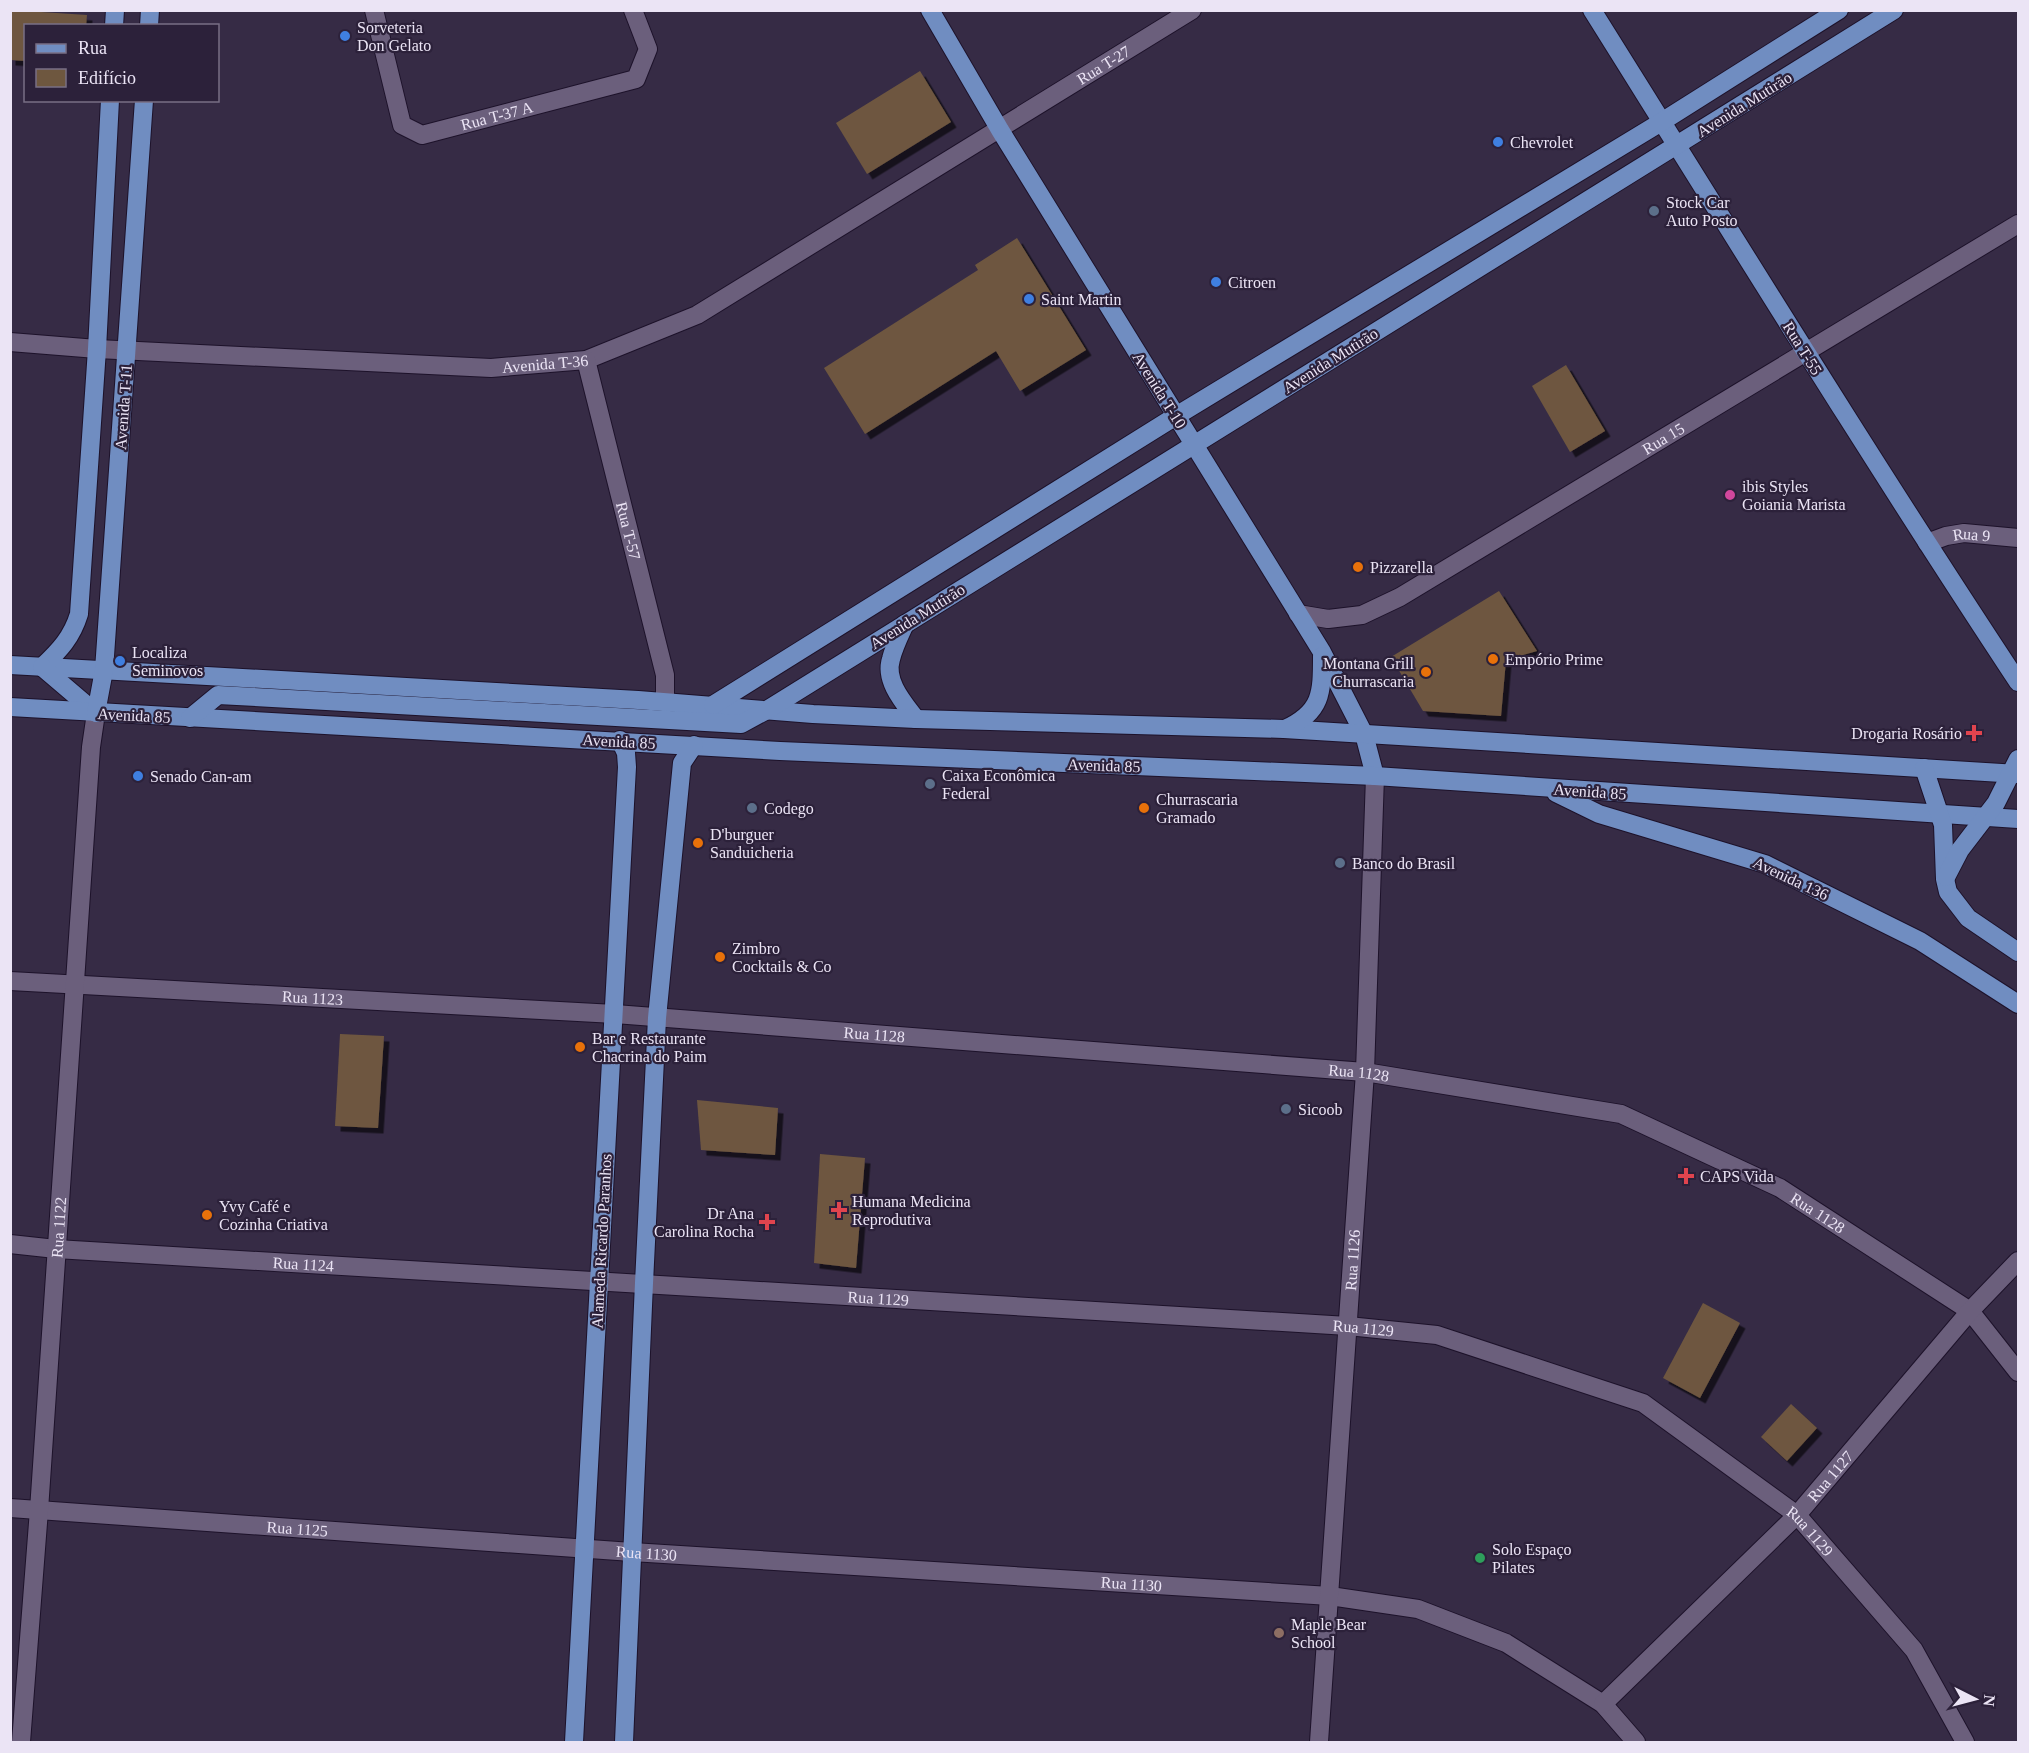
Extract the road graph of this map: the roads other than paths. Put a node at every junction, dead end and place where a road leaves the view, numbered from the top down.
1 (374, 10) edge
2 (633, 10) edge
3 (930, 10) edge
4 (1192, 10) edge
5 (1592, 10) edge
6 (1839, 10) edge
7 (1894, 10) edge
8 (110, 102) edge
9 (144, 102) edge
10 (1663, 122) junction
11 (1007, 125) junction
12 (1676, 146) junction
13 (2019, 224) edge
14 (10, 342) edge
15 (97, 349) junction
16 (127, 349) junction
17 (1806, 353) junction
18 (586, 360) junction
19 (1176, 416) junction
20 (1194, 444) junction
21 (2019, 538) edge
22 (1927, 543) junction
23 (1298, 614) junction
24 (905, 624) junction
25 (1322, 652) junction
26 (10, 665) edge
27 (42, 667) junction
28 (104, 670) junction
29 (2019, 682) edge
30 (665, 702) junction
31 (713, 705) junction
32 (10, 707) edge
33 (767, 710) junction
34 (96, 713) junction
35 (190, 718) junction
36 (916, 719) junction
37 (1284, 729) junction
38 (1365, 734) junction
39 (620, 740) junction
40 (694, 745) junction
41 (1924, 768) junction
42 (2016, 768) edge
43 (1375, 776) junction
44 (1546, 789) junction
45 (1939, 813) junction
46 (1987, 816) junction
47 (2019, 819) edge
48 (1945, 879) junction
49 (2019, 952) edge
50 (10, 981) edge
51 (74, 985) junction
52 (2019, 1004) edge
53 (615, 1014) junction
54 (657, 1018) junction
55 (1365, 1072) junction
56 (10, 1245) edge
57 (56, 1249) junction
58 (2019, 1261) edge
59 (598, 1281) junction
60 (644, 1283) junction
61 (1970, 1311) junction
62 (1347, 1326) junction
63 (2019, 1372) edge
64 (10, 1508) edge
65 (39, 1510) junction
66 (1797, 1515) junction
67 (585, 1548) junction
68 (632, 1552) junction
69 (1330, 1596) junction
70 (1603, 1704) junction
71 (21, 1743) edge
72 (574, 1743) edge
73 (624, 1743) edge
74 (1319, 1743) edge
75 (1636, 1743) edge
76 (1965, 1743) edge

1 - 2 street, Rua T-37 A
3 - 11 main road, Avenida T-10
4 - 11 street, Rua T-27
5 - 10 main road, Rua T-55
6 - 10 main road, Avenida Mutirão
7 - 12 main road, Avenida Mutirão
8 - 15 main road, Avenida T-11
9 - 16 main road, Avenida T-11
10 - 12 main road, Rua T-55
10 - 19 main road, Avenida Mutirão
11 - 18 street, Avenida T-36
11 - 19 main road, Avenida T-10
12 - 17 main road, Rua T-55
12 - 20 main road, Avenida Mutirão
13 - 17 street, Rua 15
14 - 15 street, Avenida T-36
15 - 16 street, Avenida T-36
15 - 27 main road, Avenida T-11
16 - 18 street, Avenida T-36
16 - 28 main road, Avenida T-11
17 - 22 main road, Rua T-55
17 - 23 street, Rua 15
18 - 30 street, Rua T-57
19 - 20 main road, Avenida T-10
19 - 31 main road, Avenida Mutirão
20 - 23 main road, Avenida T-10
20 - 24 main road, Avenida Mutirão
21 - 22 street, Rua 9
22 - 29 main road, Rua T-55
23 - 25 main road, Avenida T-10
24 - 33 main road, Avenida Mutirão
24 - 36 main road
25 - 37 main road
25 - 38 main road, Avenida T-10
26 - 27 main road
27 - 28 main road
27 - 34 main road
28 - 30 main road
28 - 34 main road, Avenida T-11
30 - 31 main road
31 - 33 main road
32 - 34 main road, Avenida 85
33 - 35 main road, Avenida Mutirão
33 - 36 main road
34 - 35 main road, Avenida 85
34 - 51 street, Rua 1122
35 - 39 main road, Avenida 85
36 - 37 main road
37 - 38 main road
38 - 41 main road
38 - 43 main road, Avenida T-10
39 - 40 main road, Avenida 85
39 - 53 main road, Alameda Ricardo Paranhos
40 - 43 main road, Avenida 85
40 - 54 main road
41 - 42 main road
41 - 45 main road
42 - 46 main road
43 - 44 main road, Avenida 85
43 - 55 street, Rua 1126
44 - 45 main road, Avenida 85
44 - 52 main road, Avenida 136
45 - 46 main road, Avenida 85
45 - 48 main road
46 - 47 main road, Avenida 85
46 - 48 main road
48 - 49 main road
50 - 51 street, Rua 1123
51 - 53 street, Rua 1123
51 - 57 street, Rua 1122
53 - 54 street, Rua 1128
53 - 59 main road, Alameda Ricardo Paranhos
54 - 55 street, Rua 1128
54 - 60 main road
55 - 61 street, Rua 1128
55 - 62 street, Rua 1126
56 - 57 street, Rua 1124
57 - 59 street, Rua 1124
57 - 65 street, Rua 1122
58 - 61 street, Rua 1127
59 - 60 street, Rua 1129
59 - 67 main road, Alameda Ricardo Paranhos
60 - 62 street, Rua 1129
60 - 68 main road
61 - 63 street, Rua 1128
61 - 66 street, Rua 1127
62 - 66 street, Rua 1129
62 - 69 street, Rua 1126
64 - 65 street, Rua 1125
65 - 67 street, Rua 1125
65 - 71 street, Rua 1122
66 - 70 street, Rua 1127
66 - 76 street, Rua 1129
67 - 68 street, Rua 1130
67 - 72 main road, Alameda Ricardo Paranhos
68 - 69 street, Rua 1130
68 - 73 main road
69 - 70 street, Rua 1130
69 - 74 street, Rua 1126
70 - 75 street, Rua 1130

